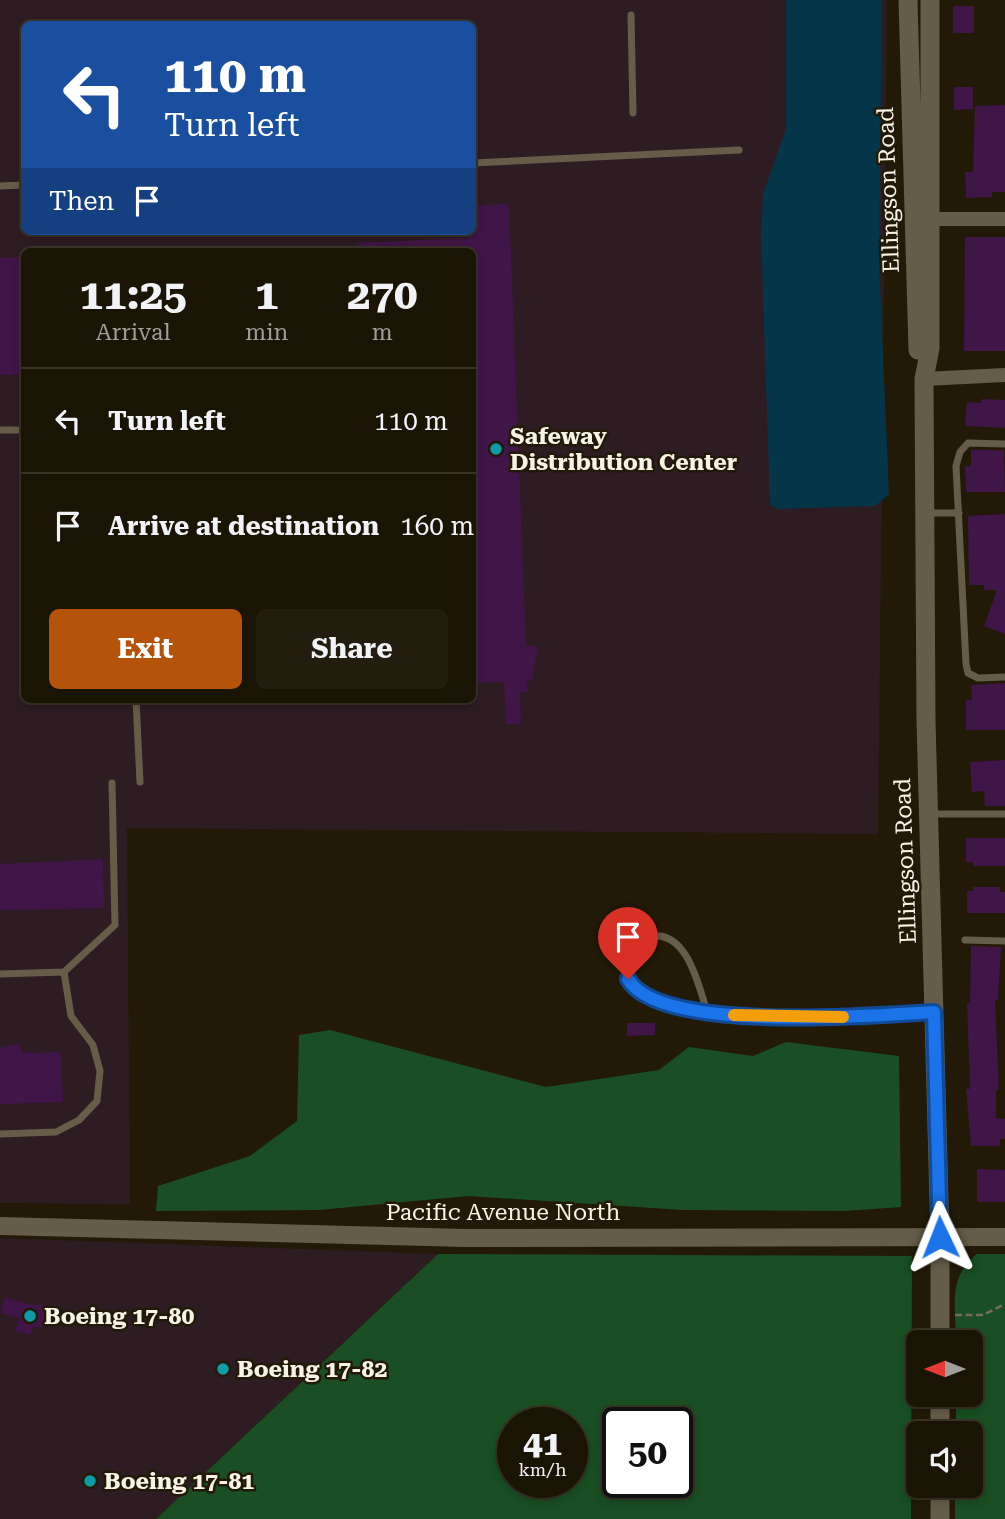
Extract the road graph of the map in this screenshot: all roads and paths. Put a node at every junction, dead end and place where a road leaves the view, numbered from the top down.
1 (930, 0) edge
2 (907, 3) edge
3 (631, 15) dead end
4 (633, 113) dead end
5 (739, 150) dead end
6 (476, 163) edge
7 (21, 185) edge
8 (0, 186) edge
9 (930, 219) junction
10 (1005, 219) edge
11 (1005, 375) edge
12 (925, 379) junction
13 (0, 430) edge
14 (21, 430) edge
15 (1005, 444) edge
16 (925, 513) junction
17 (959, 513) junction
18 (1005, 677) edge
19 (136, 703) edge
20 (140, 782) dead end
21 (112, 783) dead end
22 (928, 814) junction
23 (1005, 814) edge
24 (965, 940) dead end
25 (1005, 941) edge
26 (64, 972) junction
27 (0, 974) edge
28 (707, 1012) junction
29 (934, 1012) junction
30 (0, 1134) edge
31 (0, 1226) edge
32 (940, 1237) junction
33 (1005, 1237) edge
34 (1005, 1304) edge
35 (948, 1315) dead end
36 (940, 1330) edge
37 (940, 1498) edge
38 (940, 1519) edge

1 - 9 main road, Ellingson Road
2 - 12 main road, Ellingson Road
3 - 4 lane
5 - 6 lane
7 - 8 lane
9 - 10 street
9 - 12 main road, Ellingson Road
11 - 12 street
12 - 16 main road, Ellingson Road
13 - 14 lane
15 - 17 lane
16 - 17 lane
16 - 22 main road, Ellingson Road
17 - 18 lane
19 - 20 lane
21 - 26 lane
22 - 23 lane
22 - 29 main road, Ellingson Road
24 - 25 lane
26 - 27 lane
26 - 30 lane
28 - 28 lane
28 - 29 lane
29 - 32 main road, Ellingson Road
31 - 32 street, Pacific Avenue North
32 - 33 street, Pacific Avenue North
32 - 36 main road, Ellingson Road
34 - 35 path
37 - 38 main road

